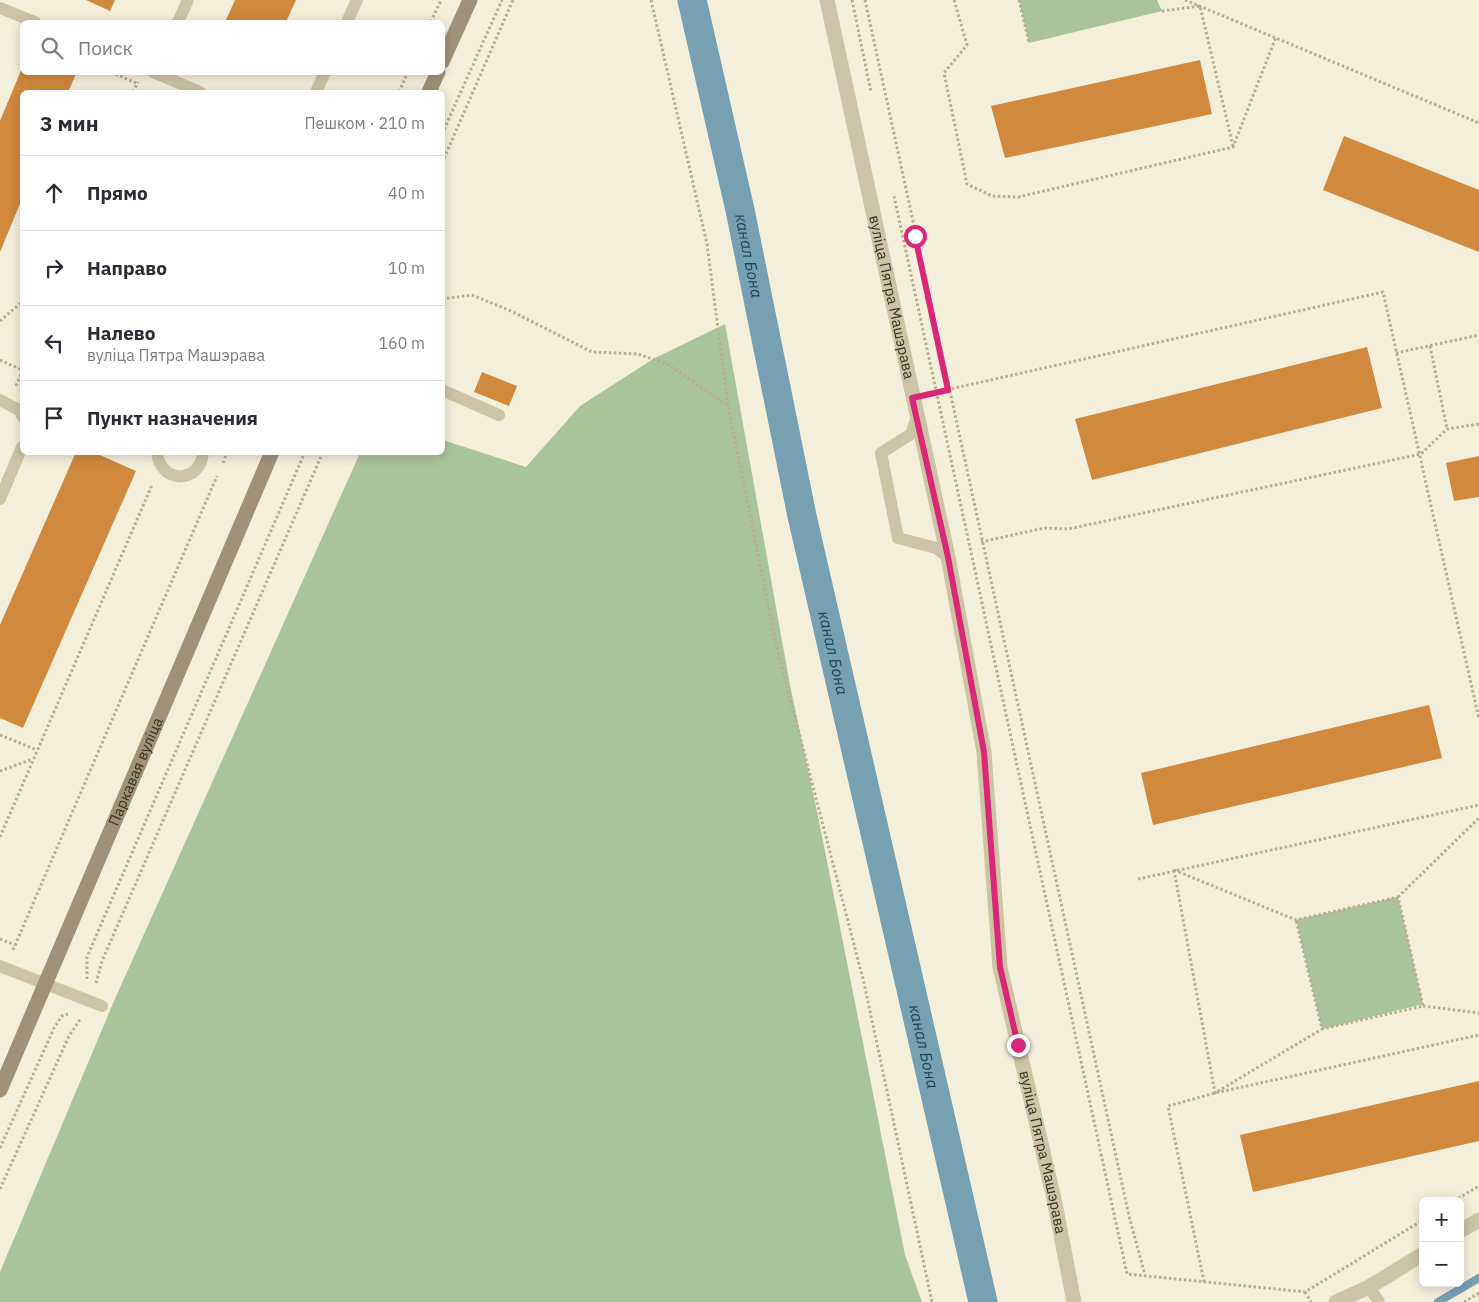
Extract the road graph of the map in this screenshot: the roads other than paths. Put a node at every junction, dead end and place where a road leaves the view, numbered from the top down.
1 (188, 0) edge
2 (357, 0) edge
3 (470, 0) edge
4 (827, 0) edge
5 (0, 8) edge
6 (30, 20) edge
7 (179, 20) edge
8 (348, 20) edge
9 (445, 55) edge
10 (159, 75) edge
11 (324, 75) edge
12 (437, 75) edge
13 (195, 90) edge
14 (317, 90) edge
15 (430, 90) edge
16 (445, 391) edge
17 (0, 400) edge
18 (20, 410) edge
19 (499, 415) dead end
20 (917, 417) junction
21 (20, 452) edge
22 (158, 455) edge
23 (202, 455) edge
24 (271, 455) edge
25 (173, 475) junction
26 (167, 488) dead end
27 (0, 499) edge
28 (948, 557) junction
29 (3, 967) edge
30 (46, 984) junction
31 (102, 1006) dead end
32 (0, 1090) edge
33 (1479, 1220) edge
34 (1464, 1229) edge
35 (1419, 1256) edge
36 (1369, 1287) junction
37 (1074, 1302) edge
38 (1336, 1302) edge
39 (1379, 1302) edge

1 - 7 lane
2 - 8 lane
3 - 9 street
4 - 20 street, вуліца Пятра Машэрава
5 - 6 lane
10 - 13 lane
11 - 14 lane
12 - 15 street
16 - 19 lane
17 - 18 lane
20 - 28 street, вуліца Пятра Машэрава
20 - 28 lane
21 - 27 lane
22 - 25 lane
23 - 25 lane
24 - 30 street, Паркавая вуліца
25 - 26 lane
28 - 37 street, вуліца Пятра Машэрава
29 - 30 lane
30 - 31 lane
30 - 32 street, Паркавая вуліца
33 - 34 street
35 - 36 street
36 - 38 street
36 - 39 lane

